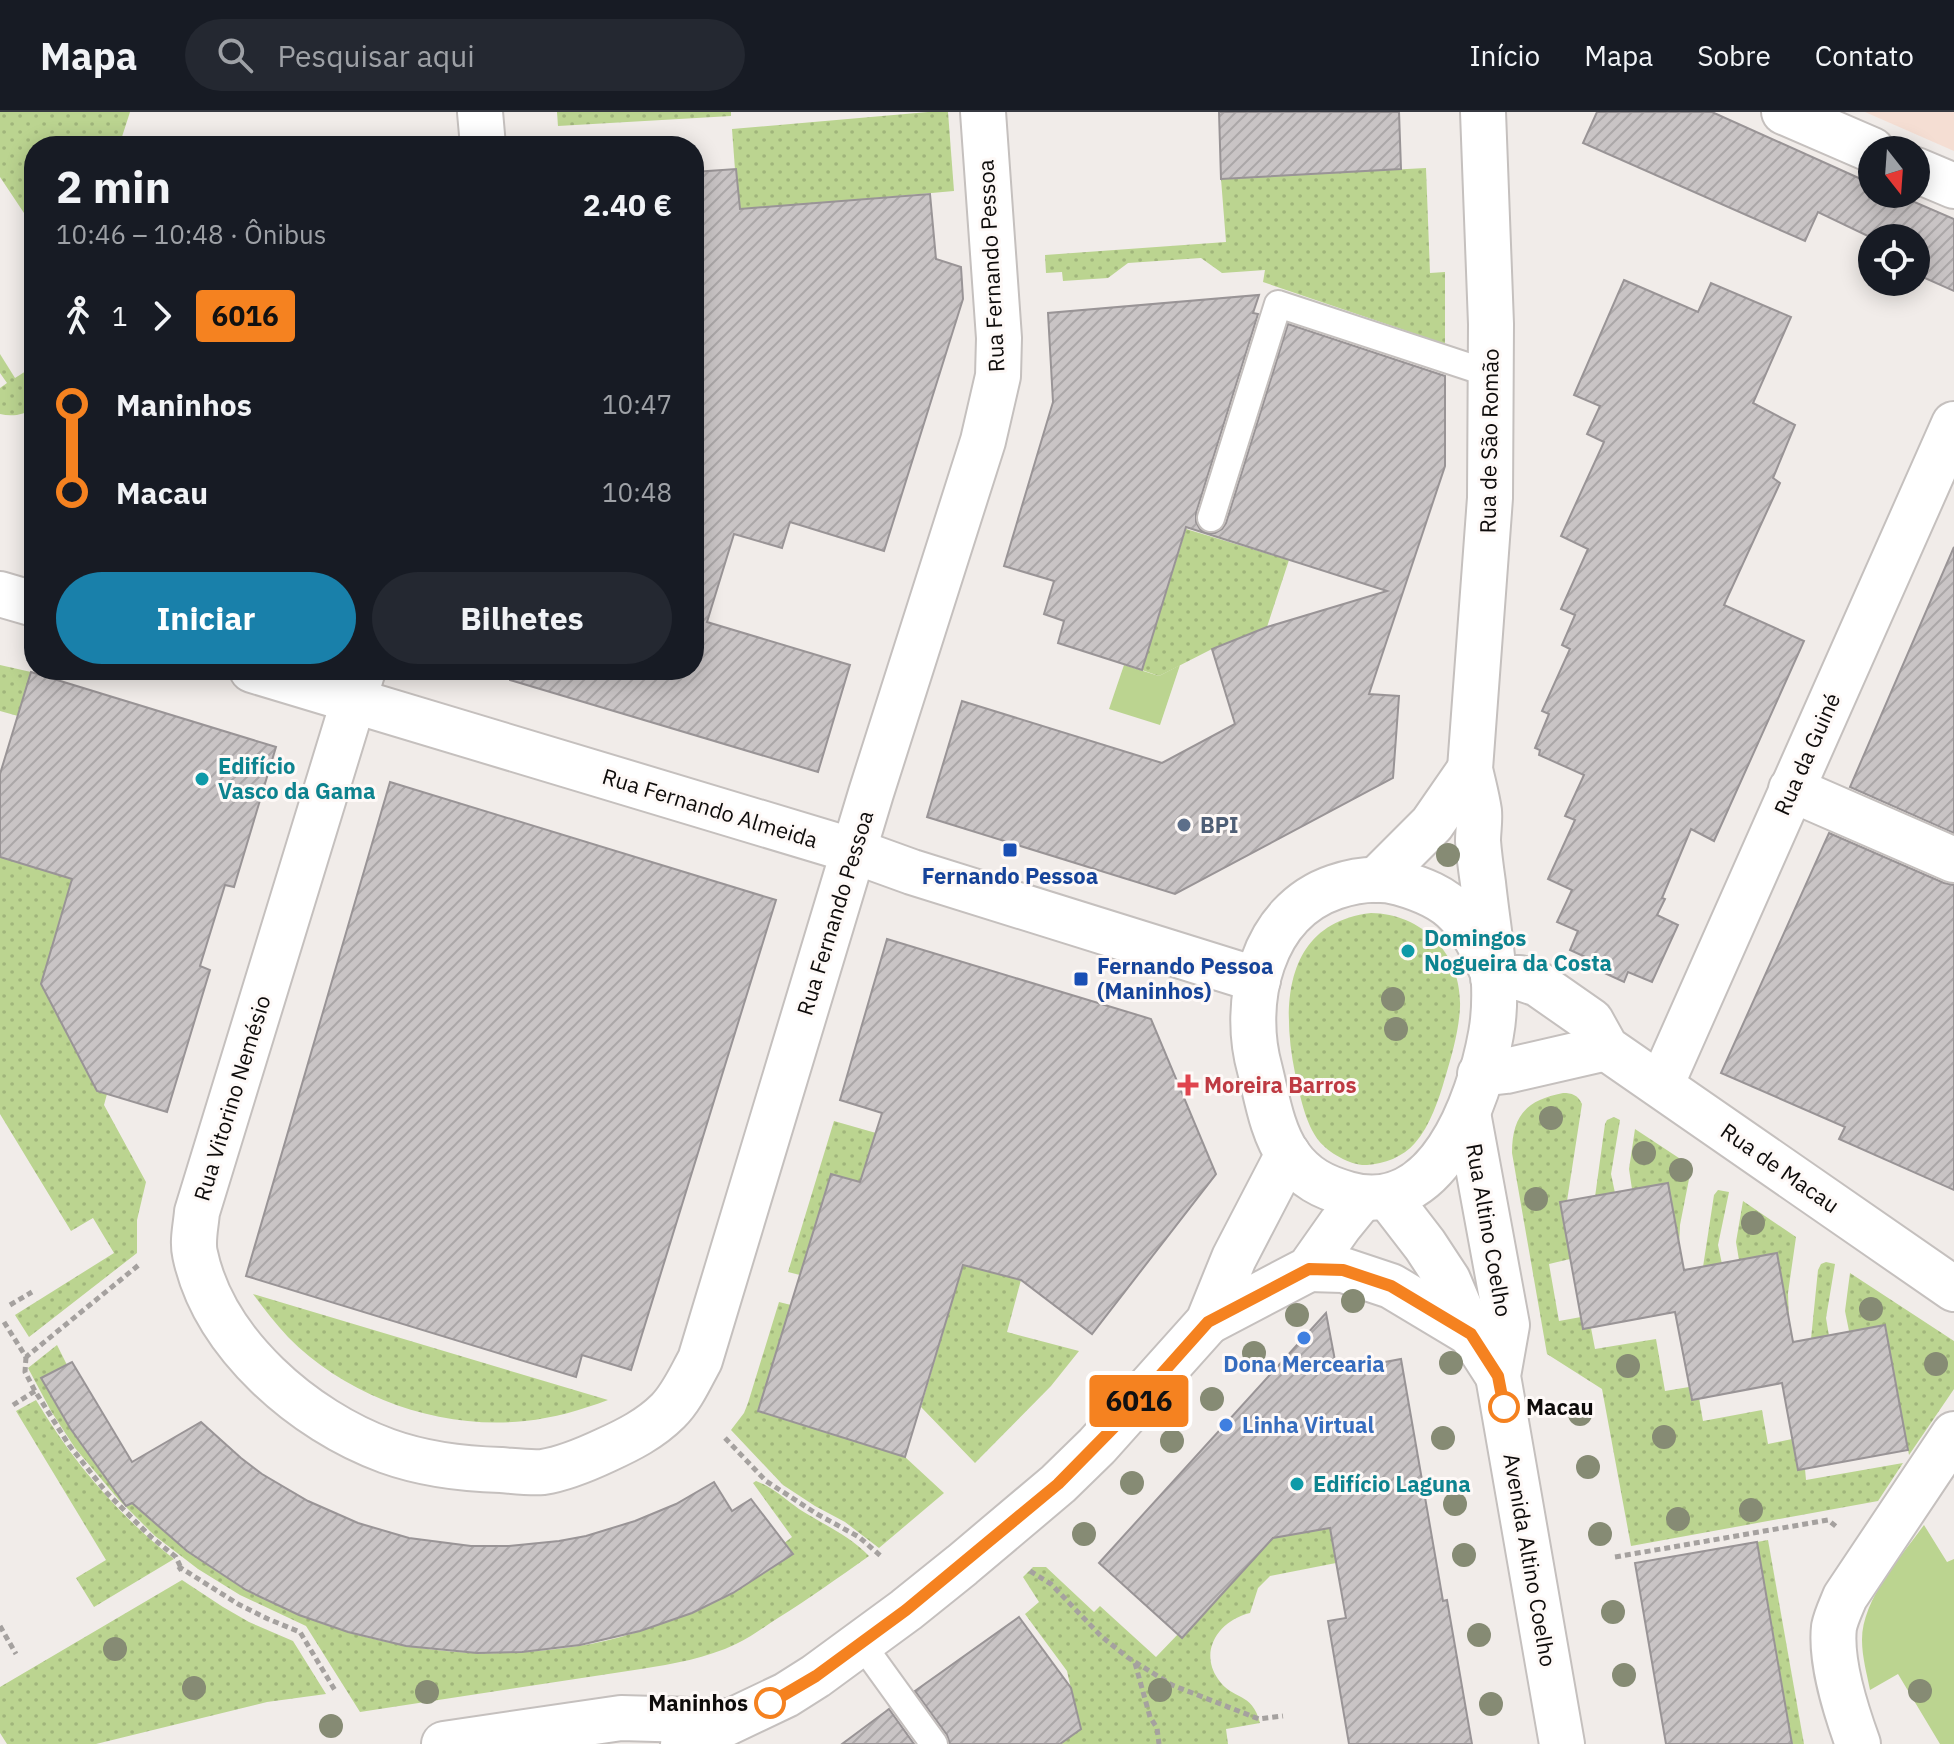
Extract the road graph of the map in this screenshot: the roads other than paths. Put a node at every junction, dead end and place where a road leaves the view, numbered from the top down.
1 (480, 112) edge
2 (983, 112) edge
3 (1483, 112) edge
4 (1784, 112) edge
5 (482, 136) edge
6 (1858, 144) edge
7 (1930, 176) edge
8 (1954, 186) edge
9 (1491, 374) junction
10 (1954, 424) edge
11 (1211, 518) dead end
12 (0, 594) edge
13 (24, 601) edge
14 (323, 680) edge
15 (358, 685) edge
16 (1470, 769) junction
17 (1791, 789) junction
18 (854, 851) junction
19 (1954, 860) edge
20 (1376, 880) junction
21 (1492, 974) junction
22 (1258, 980) junction
23 (1606, 1048) junction
24 (1661, 1085) junction
25 (1474, 1094) junction
26 (1288, 1154) junction
27 (1375, 1198) junction
28 (1309, 1269) junction
29 (1954, 1289) edge
30 (1208, 1322) junction
31 (1471, 1334) junction
32 (1498, 1376) junction
33 (1954, 1434) edge
34 (387, 1451) joint
35 (861, 1643) junction
36 (737, 1733) edge
37 (444, 1744) edge
38 (683, 1744) edge
39 (934, 1744) edge
40 (1562, 1744) edge
41 (1858, 1744) edge

1 - 5 street
2 - 18 street, Rua Fernando Pessoa
3 - 9 street, Rua de São Romão
4 - 6 street
7 - 8 street
9 - 11 lane
9 - 16 street, Rua de São Romão
10 - 17 street, Rua da Guiné
12 - 13 street
14 - 15 street, Rua Fernando Almeida
15 - 18 street, Rua Fernando Almeida
15 - 34 street, Rua Vitorino Nemésio
16 - 20 street
16 - 21 street, Rua de São Romão
17 - 19 street
17 - 24 street, Rua da Guiné
18 - 22 street, Rua Fernando Almeida
18 - 34 street, Rua Fernando Pessoa
20 - 21 street, Rua de São Romão
20 - 22 street, Rua de São Romão
21 - 23 street, Rua de Macau
21 - 25 street, Rua de São Romão
22 - 26 street, Rua de São Romão
23 - 24 street, Rua de Macau
23 - 25 street
24 - 29 street, Rua de Macau
25 - 27 street, Rua de São Romão
25 - 32 street, Rua Altino Coelho
26 - 27 street, Rua de São Romão
26 - 30 street, Rua de São Romão
27 - 28 street, Rua de São Romão
27 - 31 street, Rua Altino Coelho
28 - 30 street, Rua de São Romão
28 - 31 street
30 - 35 street, Rua de São Romão
31 - 32 street, Rua Altino Coelho
32 - 40 street, Avenida Altino Coelho
33 - 41 street
35 - 36 street, Rua de São Romão
35 - 39 lane
36 - 37 street
36 - 38 street, Rua de São Romão

